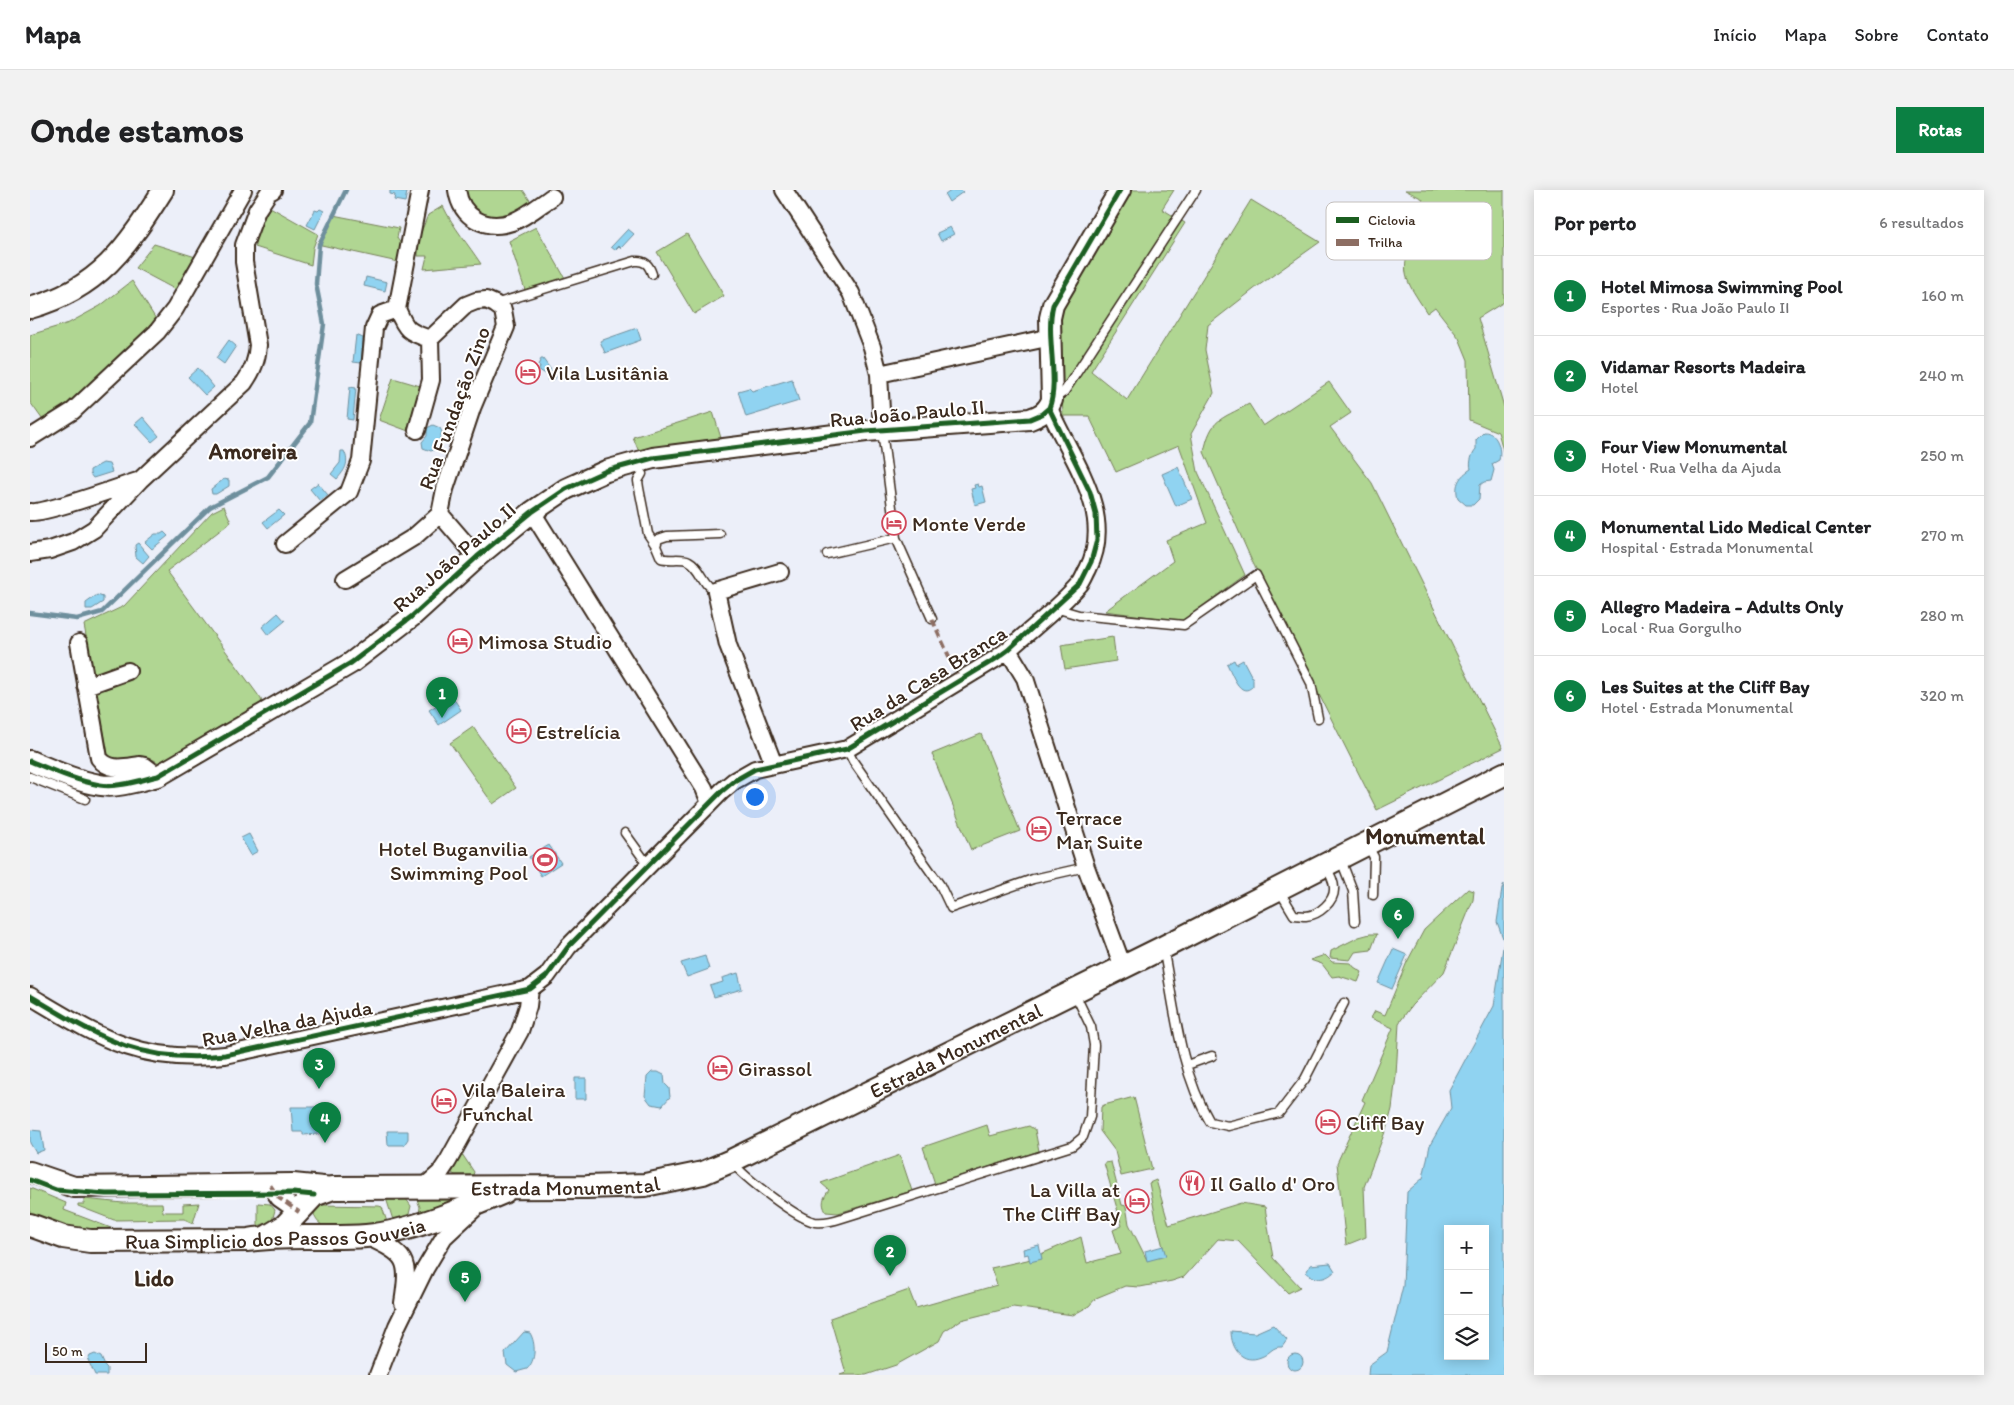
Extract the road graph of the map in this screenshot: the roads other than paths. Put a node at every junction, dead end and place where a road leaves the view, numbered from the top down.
1 (163, 190) edge
2 (243, 190) edge
3 (273, 190) edge
4 (420, 190) edge
5 (457, 190) edge
6 (784, 190) edge
7 (1196, 190) edge
8 (1119, 191) edge
9 (552, 197) dead end
10 (652, 274) dead end
11 (495, 304) junction
12 (30, 308) edge
13 (397, 309) junction
14 (1050, 335) junction
15 (430, 339) junction
16 (879, 374) junction
17 (1050, 404) junction
18 (417, 430) dead end
19 (882, 430) junction
20 (30, 438) edge
21 (642, 474) dead end
22 (140, 480) junction
23 (30, 512) edge
24 (532, 512) junction
25 (440, 514) junction
26 (720, 534) dead end
27 (896, 538) junction
28 (285, 544) dead end
29 (656, 546) junction
30 (30, 553) edge
31 (827, 554) dead end
32 (478, 556) junction
33 (780, 572) dead end
34 (346, 579) dead end
35 (716, 590) junction
36 (1055, 608) junction
37 (932, 619) dead end
38 (79, 643) dead end
39 (1008, 650) junction
40 (128, 671) dead end
41 (86, 686) junction
42 (1318, 718) dead end
43 (847, 749) junction
44 (30, 761) edge
45 (774, 765) junction
46 (1504, 774) edge
47 (158, 776) junction
48 (30, 777) edge
49 (84, 798) dead end
50 (710, 803) junction
51 (625, 834) dead end
52 (1366, 844) junction
53 (1332, 861) junction
54 (650, 864) junction
55 (1086, 867) junction
56 (1278, 889) junction
57 (1373, 895) dead end
58 (1355, 921) dead end
59 (1162, 948) junction
60 (1124, 967) junction
61 (530, 989) junction
62 (1074, 991) junction
63 (30, 996) edge
64 (1344, 1003) dead end
65 (1212, 1056) dead end
66 (1187, 1065) junction
67 (732, 1161) junction
68 (30, 1172) edge
69 (270, 1184) junction
70 (334, 1188) junction
71 (372, 1188) junction
72 (423, 1188) junction
73 (514, 1188) junction
74 (480, 1202) junction
75 (299, 1212) junction
76 (407, 1228) junction
77 (35, 1230) edge
78 (316, 1236) junction
79 (366, 1236) junction
80 (267, 1238) junction
81 (401, 1318) junction
82 (378, 1375) edge

1 - 12 street
2 - 20 street
3 - 22 street
4 - 13 street
5 - 9 street
6 - 16 street
7 - 17 lane
8 - 14 street, Rua da Casa Branca
10 - 11 lane
11 - 15 street, Rua Fundação Zino
11 - 25 street, Rua Fundação Zino
13 - 15 street
13 - 28 street
14 - 16 street
14 - 17 street, Rua da Casa Branca
15 - 18 street
16 - 19 street
17 - 19 street, Rua João Paulo II
17 - 36 street, Rua da Casa Branca
19 - 24 street, Rua João Paulo II
19 - 27 lane
21 - 29 lane
22 - 23 street
22 - 30 street
24 - 32 street, Rua João Paulo II
24 - 50 street
25 - 32 street, Rua Fundação Zino
25 - 34 street
26 - 29 lane
27 - 31 lane
27 - 37 lane
29 - 35 lane
32 - 47 street, Rua João Paulo II
33 - 35 street
35 - 45 street
36 - 39 street, Rua da Casa Branca
36 - 42 lane
38 - 41 street
39 - 43 street, Rua da Casa Branca
39 - 55 street
40 - 41 street
41 - 47 street
43 - 45 street, Rua da Casa Branca
43 - 55 lane
44 - 47 street, Rua João Paulo II
45 - 50 street, Rua da Casa Branca
46 - 52 main road, Estrada Monumental
48 - 49 lane
50 - 54 street, Rua da Casa Branca
51 - 54 lane
52 - 53 main road, Estrada Monumental
52 - 57 lane
53 - 56 main road, Estrada Monumental
53 - 56 lane
53 - 58 lane
54 - 61 street, Rua da Casa Branca
55 - 60 street
56 - 59 main road, Estrada Monumental
59 - 60 main road, Estrada Monumental
59 - 66 lane
60 - 62 main road, Estrada Monumental
61 - 63 street, Rua Velha da Ajuda
61 - 72 street
62 - 67 main road, Estrada Monumental
62 - 67 lane
64 - 66 lane
65 - 66 lane
67 - 73 main road, Estrada Monumental
68 - 69 street, Estrada Monumental
69 - 70 street, Estrada Monumental
69 - 75 street
70 - 71 main road, Estrada Monumental
70 - 75 main road, Estrada Monumental
71 - 72 main road, Estrada Monumental
71 - 76 main road, Estrada Monumental
72 - 73 main road, Estrada Monumental
73 - 74 main road, Rua Simplicio dos Passos Gouveia
74 - 76 main road, Rua Simplicio dos Passos Gouveia
74 - 81 street
75 - 78 main road
75 - 80 main road, Estrada Monumental
76 - 79 main road, Rua Simplicio dos Passos Gouveia
77 - 80 main road, Rua Simplicio dos Passos Gouveia
78 - 79 main road, Rua Simplicio dos Passos Gouveia
78 - 80 main road, Rua Simplicio dos Passos Gouveia
79 - 81 street
81 - 82 street

